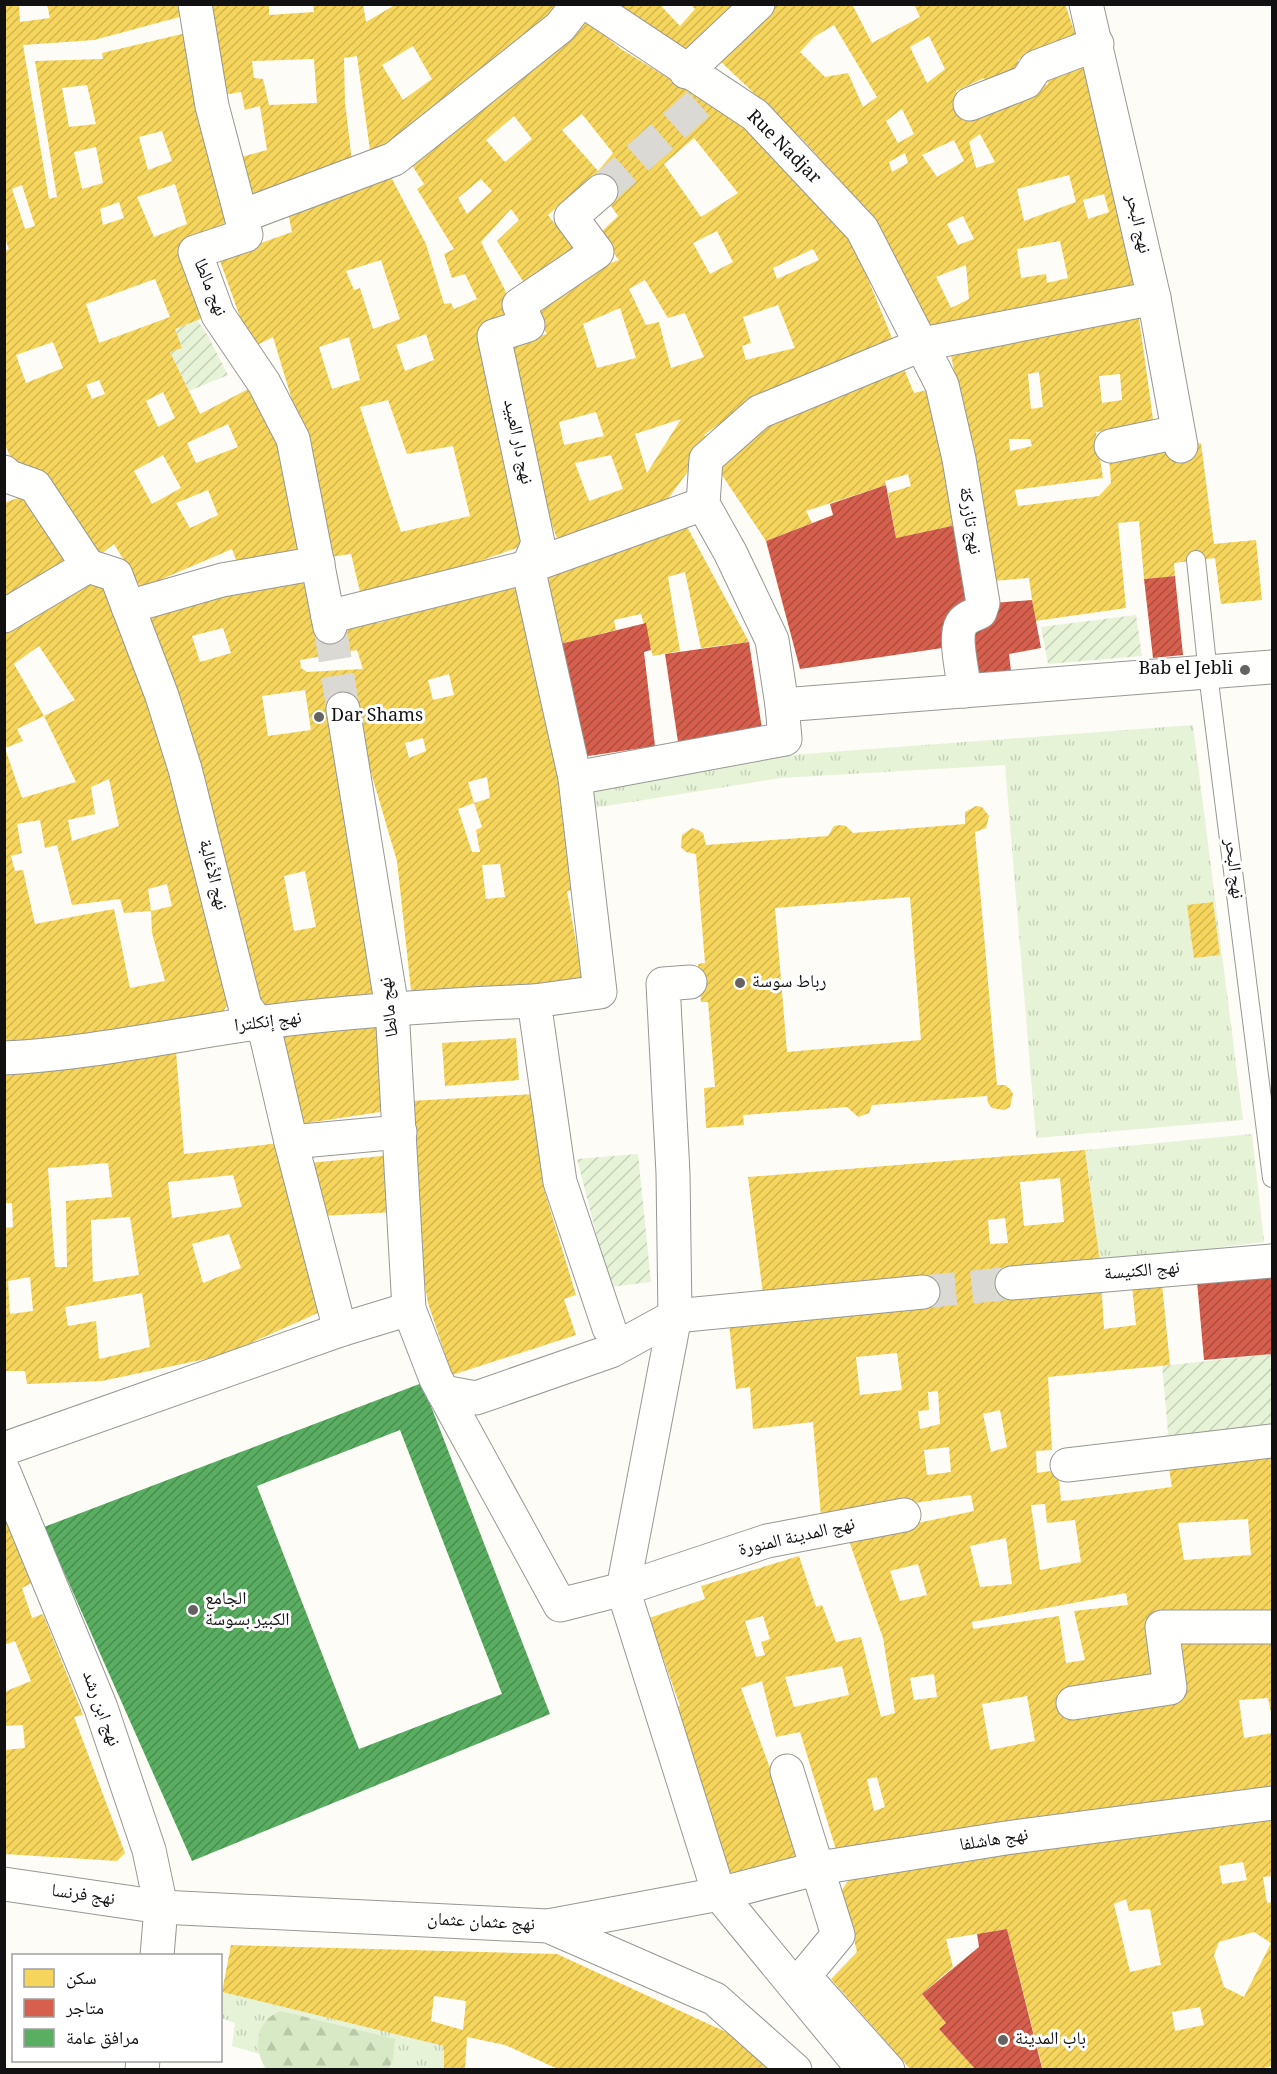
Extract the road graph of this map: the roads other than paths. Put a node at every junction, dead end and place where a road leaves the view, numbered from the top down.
1 (195, 4) edge
2 (578, 4) edge
3 (588, 4) edge
4 (758, 4) edge
5 (1086, 4) edge
6 (1097, 44) junction
7 (686, 72) junction
8 (970, 104) dead end
9 (601, 191) tunnel mouth
10 (242, 216) junction
11 (1154, 298) junction
12 (923, 344) junction
13 (1111, 446) dead end
14 (4, 472) edge
15 (703, 504) junction
16 (1197, 560) dead end
17 (318, 563) junction
18 (88, 566) junction
19 (528, 567) junction
20 (128, 607) junction
21 (4, 616) edge
22 (1272, 667) edge
23 (1208, 674) junction
24 (965, 691) junction
25 (782, 705) junction
26 (343, 709) tunnel mouth
27 (575, 778) junction
28 (690, 982) dead end
29 (534, 1001) junction
30 (392, 1008) junction
31 (257, 1023) junction
32 (4, 1058) edge
33 (400, 1132) junction
34 (291, 1142) junction
35 (1272, 1178) edge
36 (1272, 1261) edge
37 (1012, 1283) tunnel mouth
38 (923, 1292) tunnel mouth
39 (409, 1309) junction
40 (675, 1316) junction
41 (609, 1328) dead end
42 (340, 1330) junction
43 (443, 1392) junction
44 (1272, 1441) edge
45 (4, 1449) edge
46 (1067, 1465) dead end
47 (4, 1472) edge
48 (904, 1515) dead end
49 (623, 1589) junction
50 (1272, 1627) edge
51 (1073, 1702) dead end
52 (787, 1771) dead end
53 (1272, 1803) edge
54 (819, 1868) junction
55 (4, 1884) edge
56 (719, 1894) junction
57 (161, 1907) junction
58 (548, 1926) junction
59 (158, 1954) edge
60 (795, 2070) edge
61 (864, 2070) edge
62 (888, 2070) edge

1 - 10 street
2 - 10 street
3 - 7 street, Rue Nadjar
4 - 7 street
5 - 6 street, نهج البحر
6 - 8 street
6 - 11 street, نهج البحر
7 - 12 street, Rue Nadjar
9 - 19 street, نهج دار العبيد
10 - 17 street, نهج مالطا
11 - 12 street
11 - 13 street, نهج البحر
12 - 15 street
12 - 24 street, نهج تازركة
14 - 18 street
15 - 19 street
15 - 25 street
16 - 23 lane, نهج البحر
17 - 19 street, نهج مالطا
17 - 20 street
18 - 20 street, نهج الأغالبة
18 - 21 street
19 - 27 street
20 - 31 street, نهج الأغالبة
22 - 23 street
23 - 24 street
23 - 35 lane, نهج البحر
24 - 25 street
25 - 27 street
26 - 30 street, نهج مالطا
27 - 29 street, نهج إنكلترا
28 - 40 street
29 - 30 street, نهج إنكلترا
29 - 41 street
30 - 31 street, نهج إنكلترا
30 - 33 street, نهج مالطا
31 - 32 street, نهج إنكلترا
31 - 34 street, نهج الأغالبة
33 - 34 street
33 - 39 street, نهج مالطا
34 - 42 street, نهج الأغالبة
36 - 37 street, نهج الكنيسة
38 - 40 street
39 - 42 street
39 - 43 street, نهج مالطا
40 - 43 street
40 - 49 street
42 - 45 street
43 - 49 street, نهج المدينة المنورة
44 - 46 street
47 - 57 street, نهج ابن رشد
48 - 49 street, نهج المدينة المنورة
49 - 56 street
50 - 51 street
52 - 54 street
53 - 54 street, نهج هاشلفا
54 - 56 street, نهج هاشلفا
54 - 62 street
55 - 57 street, نهج فرنسا
56 - 58 street, نهج هاشلفا
56 - 61 street
57 - 58 street, نهج عثمان عثمان
57 - 59 street, نهج ابن رشد
58 - 60 street, نهج عثمان عثمان

